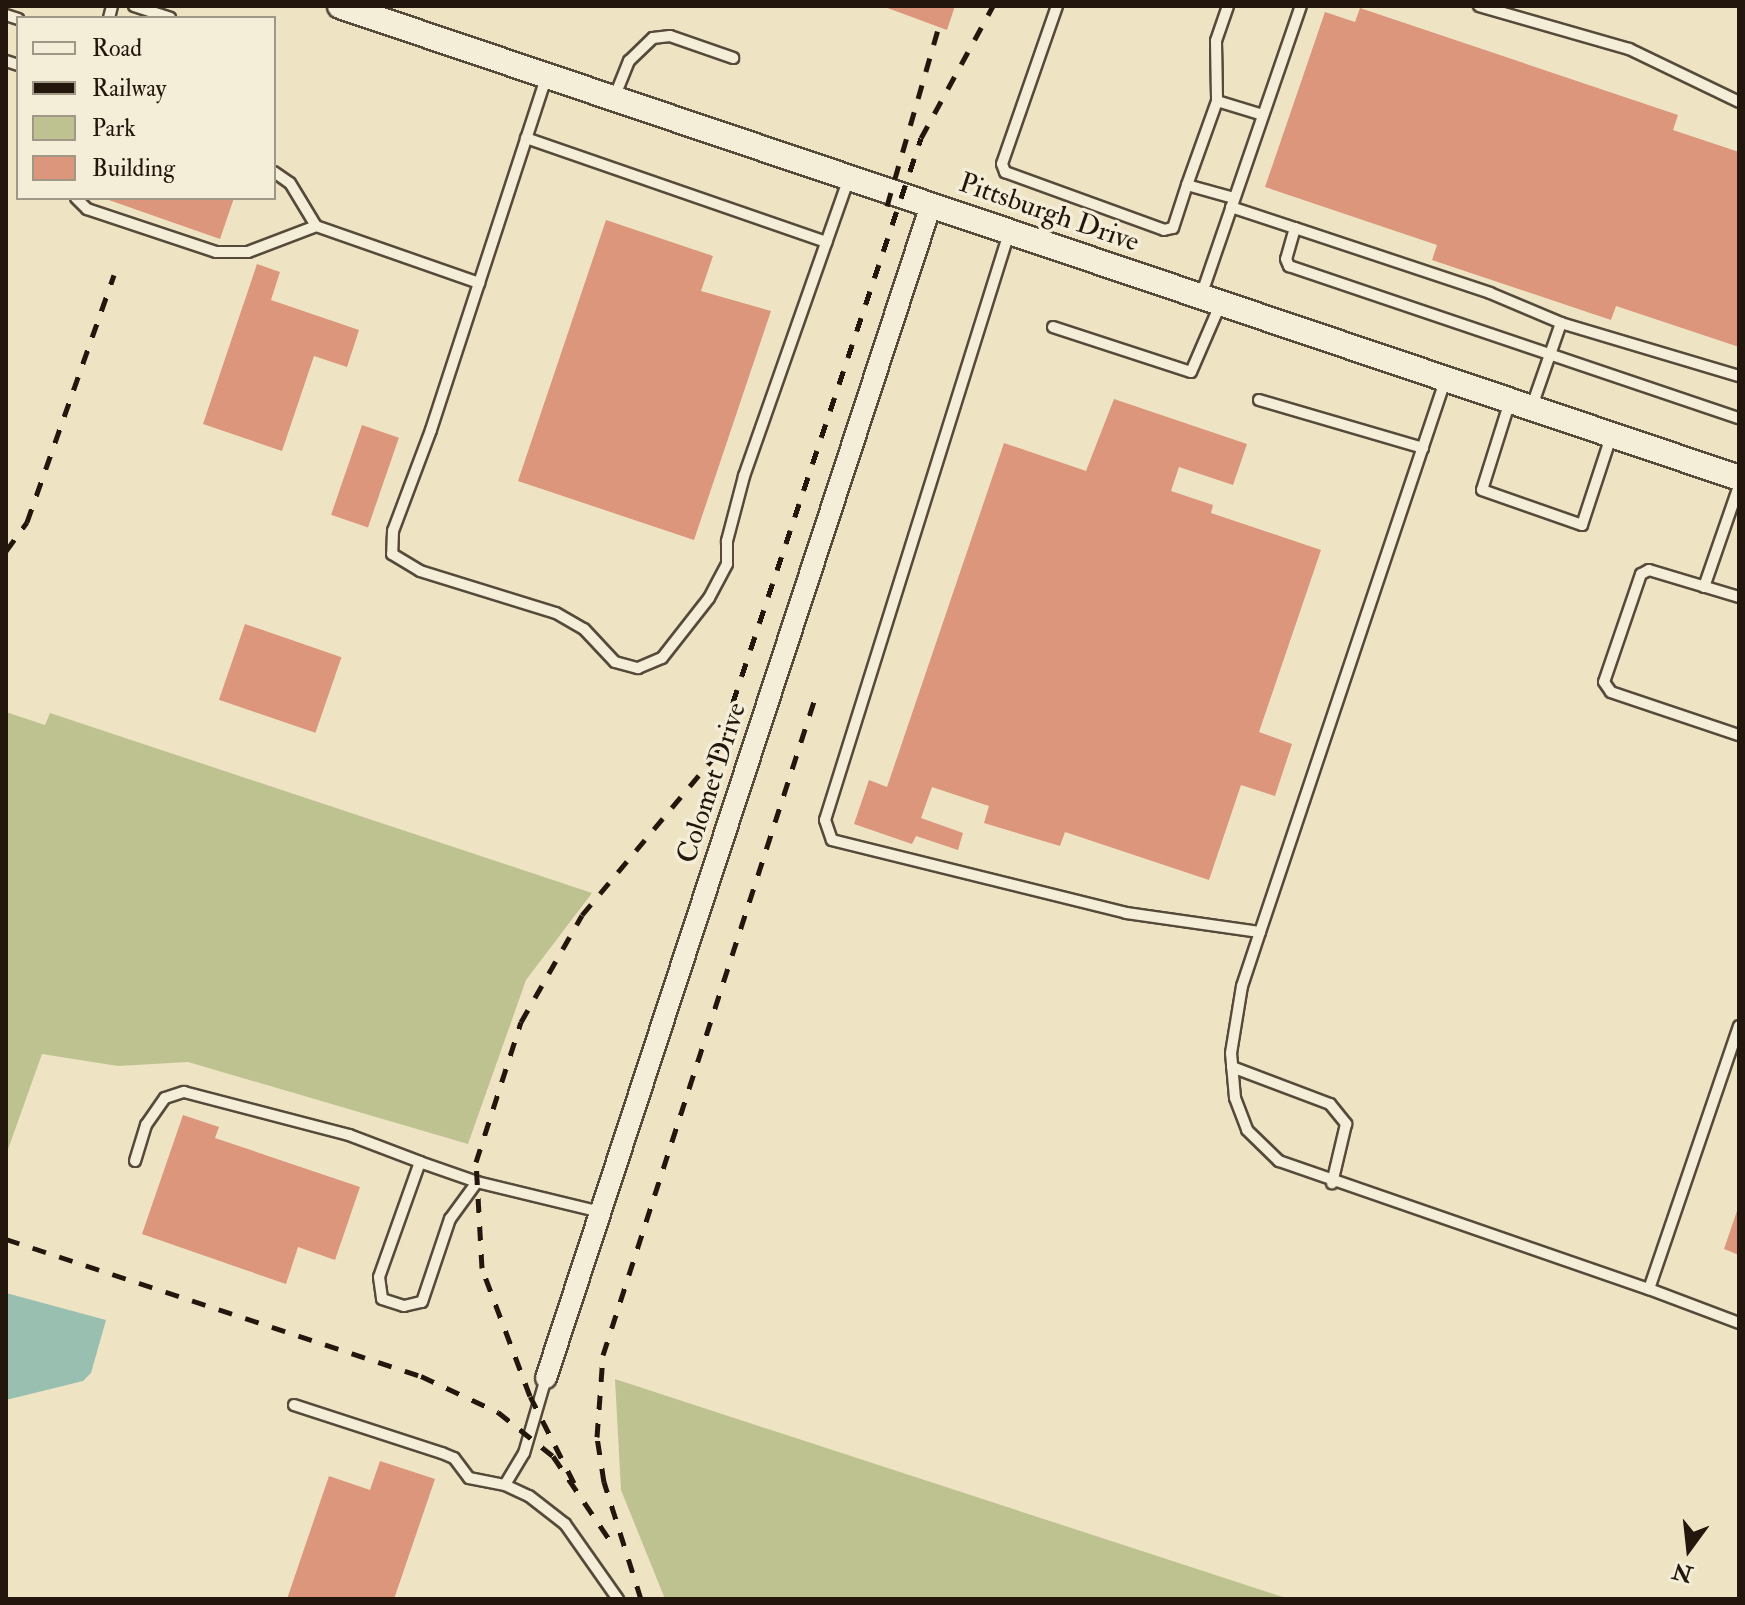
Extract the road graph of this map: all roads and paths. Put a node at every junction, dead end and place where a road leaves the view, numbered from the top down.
1 (134, 6) edge
2 (1057, 6) edge
3 (1228, 6) edge
4 (1301, 6) edge
5 (1479, 6) edge
6 (355, 8) edge
7 (164, 16) edge
8 (733, 58) dead end
9 (547, 75) junction
10 (614, 98) junction
11 (1217, 101) junction
12 (1739, 102) edge
13 (1263, 115) junction
14 (526, 138) junction
15 (276, 173) edge
16 (849, 176) junction
17 (1187, 185) junction
18 (78, 200) edge
19 (1233, 202) junction
20 (931, 205) junction
21 (316, 226) junction
22 (1295, 228) junction
23 (1009, 231) junction
24 (826, 242) junction
25 (479, 283) junction
26 (1211, 299) junction
27 (1561, 323) junction
28 (1053, 327) dead end
29 (1551, 356) junction
30 (1739, 376) edge
31 (1446, 379) junction
32 (1259, 400) dead end
33 (1521, 404) junction
34 (1739, 418) edge
35 (1612, 435) junction
36 (1423, 448) junction
37 (1739, 478) edge
38 (1739, 486) edge
39 (1704, 587) junction
40 (1739, 597) edge
41 (1739, 735) edge
42 (1260, 932) junction
43 (1739, 1026) edge
44 (1232, 1067) junction
45 (135, 1161) dead end
46 (420, 1162) junction
47 (477, 1182) junction
48 (1332, 1183) junction
49 (601, 1212) junction
50 (1649, 1289) junction
51 (1739, 1323) edge
52 (546, 1378) joint
53 (294, 1405) dead end
54 (505, 1485) junction
55 (618, 1599) edge

1 - 7 lane
2 - 17 lane
3 - 11 lane
4 - 13 lane
5 - 12 lane
6 - 9 street, Pittsburgh Drive
8 - 10 lane
9 - 10 street, Pittsburgh Drive
9 - 14 lane
10 - 16 street, Pittsburgh Drive
11 - 13 lane
11 - 17 lane
13 - 19 lane
14 - 24 lane
14 - 25 lane
15 - 21 lane
16 - 20 street, Pittsburgh Drive
16 - 24 lane
17 - 19 lane
18 - 21 lane
19 - 22 lane
19 - 26 lane
20 - 23 street, Pittsburgh Drive
20 - 49 street, Colomet Drive
21 - 25 lane
22 - 27 lane
22 - 29 lane
23 - 26 street, Pittsburgh Drive
23 - 42 lane
24 - 25 lane
26 - 28 lane
26 - 31 street, Pittsburgh Drive
27 - 29 lane
27 - 30 lane
29 - 33 lane
29 - 34 lane
31 - 33 street, Pittsburgh Drive
31 - 36 lane
32 - 36 lane
33 - 35 street, Pittsburgh Drive
33 - 35 lane
35 - 37 street, Pittsburgh Drive
36 - 42 lane
38 - 39 lane
39 - 40 lane
39 - 41 lane
42 - 44 lane
43 - 50 lane
44 - 48 lane
44 - 48 lane
45 - 46 lane
46 - 47 lane
46 - 47 lane
47 - 49 lane
48 - 50 lane
49 - 52 street, Colomet Drive
50 - 51 lane
52 - 54 lane
53 - 54 lane
54 - 55 lane

